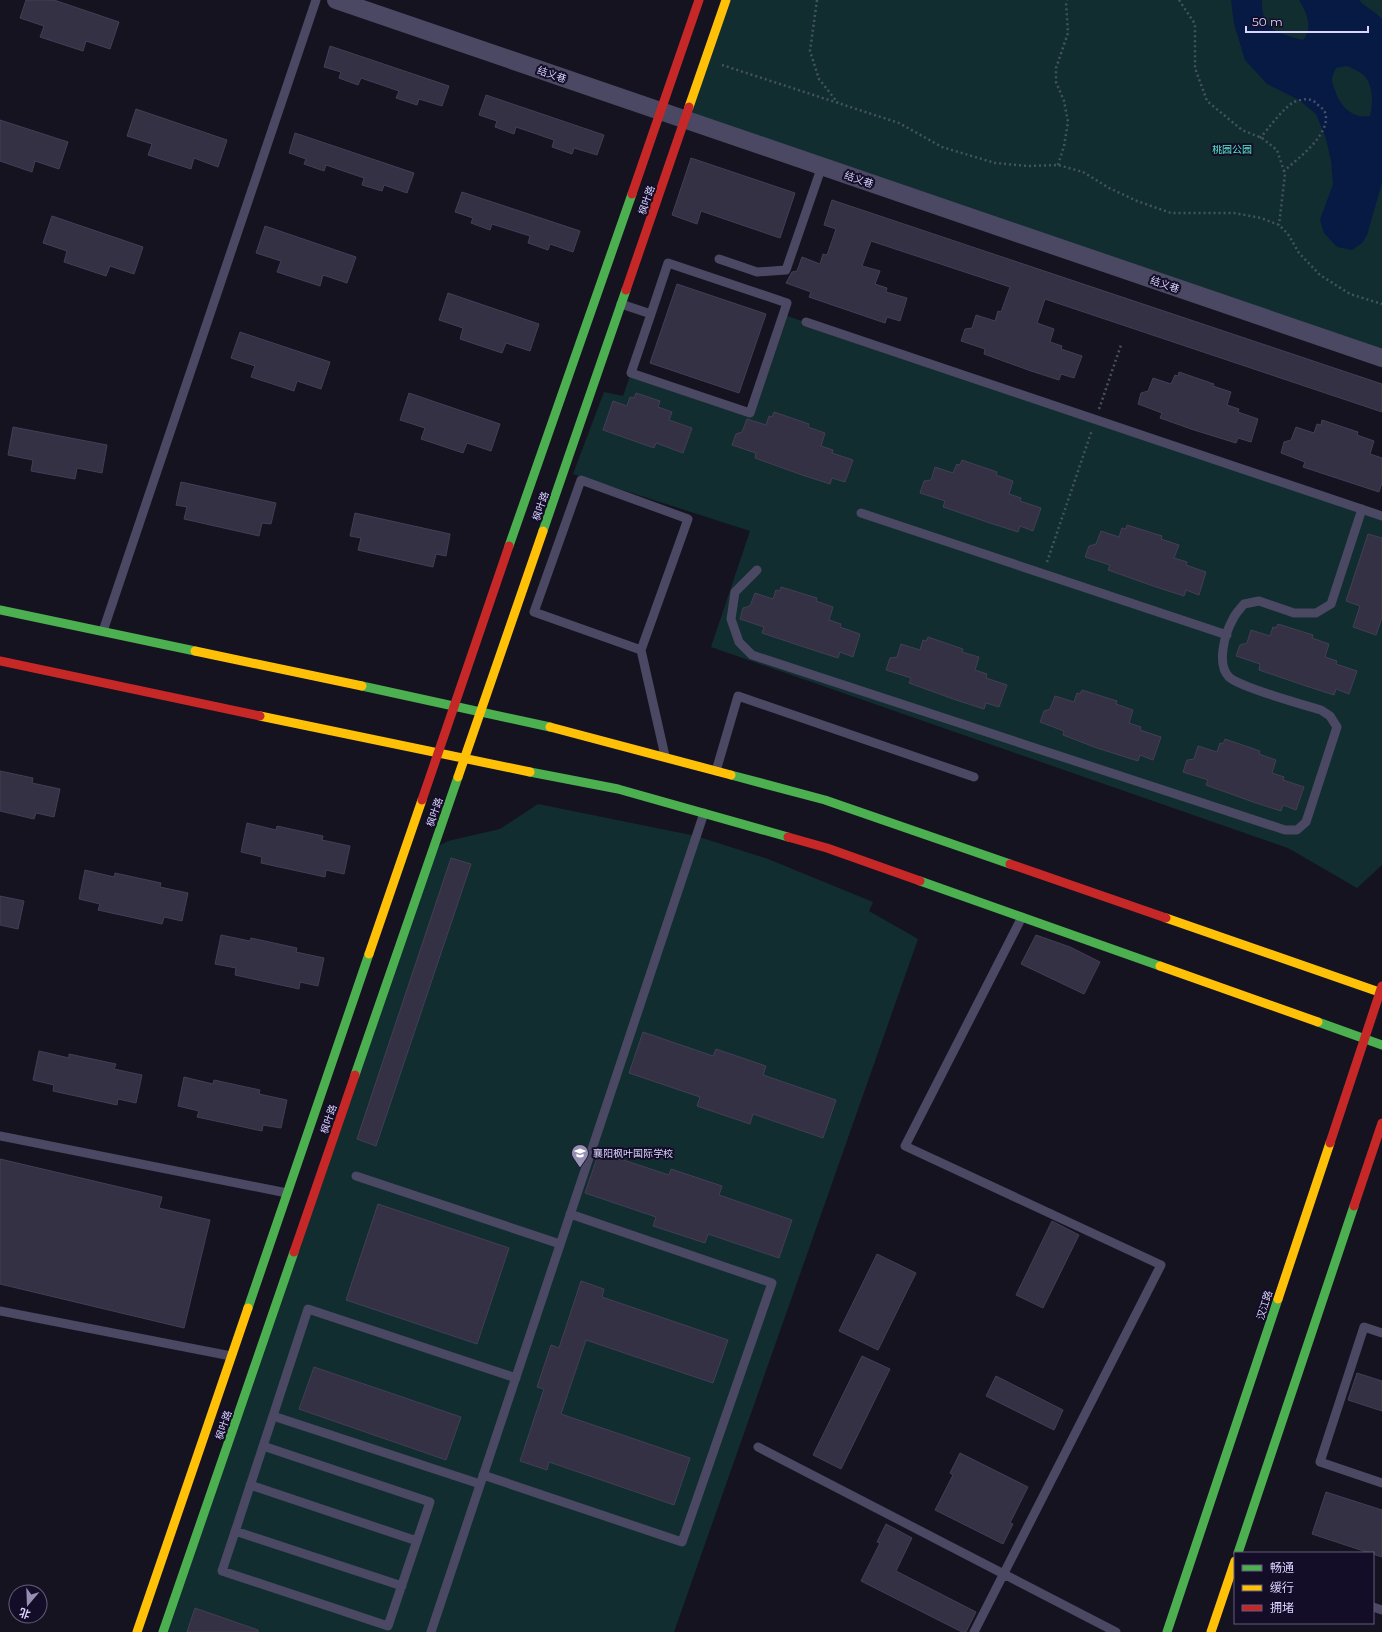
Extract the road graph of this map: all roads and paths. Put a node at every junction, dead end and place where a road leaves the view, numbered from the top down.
1 (316, 0) edge
2 (336, 0) edge
3 (699, 0) edge
4 (726, 0) edge
5 (817, 0) edge
6 (1067, 0) edge
7 (1179, 0) edge
8 (706, 60) junction
9 (838, 102) junction
10 (660, 111) junction
11 (685, 119) junction
12 (1260, 138) junction
13 (1058, 165) junction
14 (822, 166) junction
15 (1284, 171) junction
16 (1279, 225) junction
17 (719, 259) dead end
18 (621, 304) junction
19 (1382, 304) edge
20 (651, 314) junction
21 (806, 322) dead end
22 (1121, 345) dead end
23 (1382, 358) edge
24 (1096, 419) junction
25 (1362, 509) junction
26 (861, 514) dead end
27 (1382, 516) edge
28 (757, 570) dead end
29 (1042, 574) junction
30 (0, 610) edge
31 (103, 631) junction
32 (1227, 635) junction
33 (641, 650) junction
34 (0, 661) edge
35 (454, 705) junction
36 (481, 712) junction
37 (437, 754) junction
38 (665, 757) junction
39 (464, 759) junction
40 (716, 771) junction
41 (974, 777) dead end
42 (704, 813) junction
43 (1022, 917) junction
44 (1381, 990) edge
45 (1364, 1039) junction
46 (1382, 1045) edge
47 (1382, 1123) edge
48 (0, 1136) edge
49 (1379, 1164) dead end
50 (356, 1176) dead end
51 (287, 1192) junction
52 (570, 1214) junction
53 (1348, 1224) junction
54 (560, 1244) junction
55 (0, 1311) edge
56 (1382, 1333) edge
57 (231, 1356) junction
58 (516, 1378) junction
59 (273, 1416) junction
60 (263, 1446) junction
61 (758, 1447) dead end
62 (483, 1475) junction
63 (1382, 1483) edge
64 (480, 1484) junction
65 (250, 1485) junction
66 (235, 1531) junction
67 (417, 1542) junction
68 (1238, 1552) edge
69 (1234, 1563) edge
70 (1004, 1574) junction
71 (402, 1586) junction
72 (137, 1632) edge
73 (163, 1632) edge
74 (431, 1632) edge
75 (974, 1632) edge
76 (1116, 1632) edge
77 (1167, 1632) edge
78 (1211, 1632) edge

1 - 31 lane
2 - 10 street, 结义巷
3 - 10 main road, 枫叶路
4 - 8 main road, 枫叶路
5 - 9 path
6 - 13 path
7 - 12 path
8 - 9 path
8 - 11 main road, 枫叶路
9 - 13 path
10 - 11 street, 结义巷
10 - 35 main road, 枫叶路
11 - 14 street, 结义巷
11 - 18 main road, 枫叶路
12 - 15 path
12 - 15 path
13 - 16 path
14 - 17 lane
14 - 23 street, 结义巷
15 - 16 path
16 - 19 path
18 - 20 lane
18 - 36 main road, 枫叶路
20 - 20 lane
21 - 24 lane
22 - 24 path
24 - 25 lane
24 - 29 path
25 - 27 lane
25 - 32 lane
26 - 29 lane
28 - 32 lane
29 - 32 lane
30 - 31 main road
31 - 35 main road
33 - 33 lane
33 - 38 lane
34 - 37 main road
35 - 36 main road
35 - 37 main road, 枫叶路
36 - 38 main road
36 - 39 main road, 枫叶路
37 - 39 main road
37 - 51 main road, 枫叶路
38 - 40 main road
39 - 42 main road
39 - 73 main road, 枫叶路
40 - 41 lane
40 - 44 main road
42 - 43 main road
42 - 52 lane
43 - 45 main road
43 - 70 lane
44 - 45 main road, 汉江路
45 - 46 main road
45 - 77 main road, 汉江路
47 - 53 main road
48 - 51 lane
49 - 53 main road
50 - 54 lane
51 - 57 main road, 枫叶路
52 - 54 lane
52 - 62 lane
53 - 68 main road
54 - 58 lane
55 - 57 lane
56 - 63 lane
57 - 72 main road, 枫叶路
58 - 59 lane
58 - 62 lane
59 - 60 lane
59 - 64 lane
60 - 65 lane
60 - 67 lane
61 - 70 lane
62 - 64 lane
64 - 74 lane
65 - 66 lane
65 - 67 lane
66 - 71 lane
66 - 71 lane
67 - 71 lane
69 - 78 main road
70 - 75 lane
70 - 76 lane

